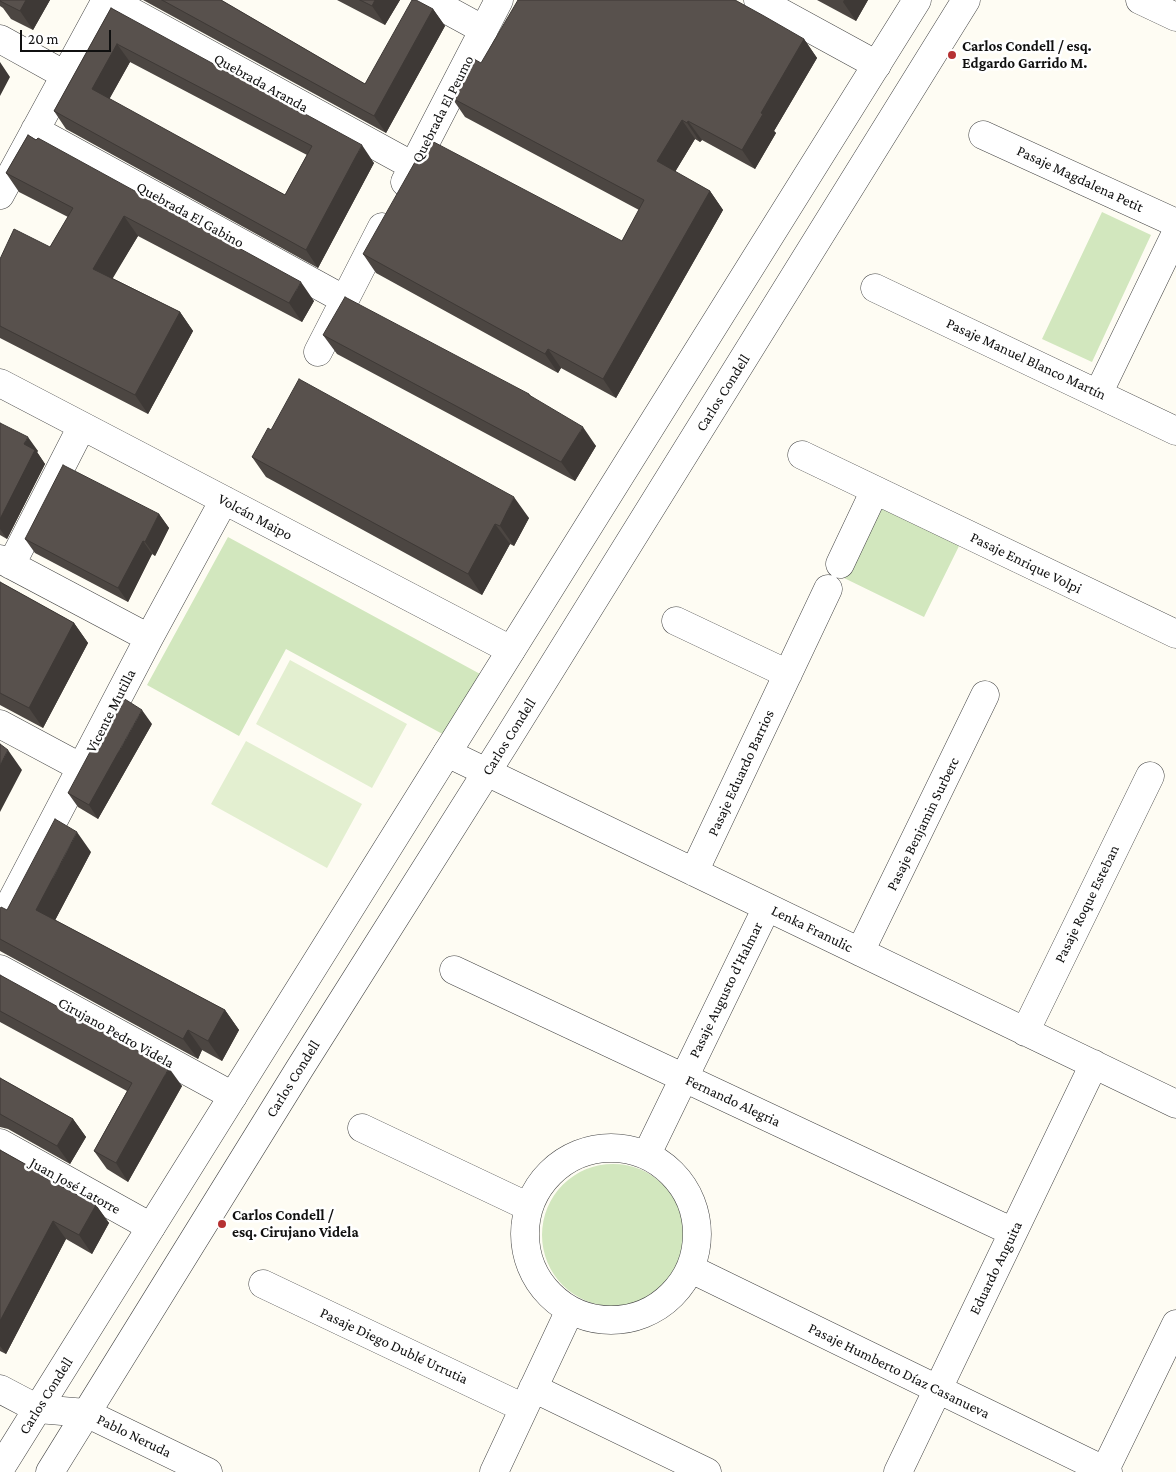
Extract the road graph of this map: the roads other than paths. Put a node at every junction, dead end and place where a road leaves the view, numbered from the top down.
1 (106, 0) edge
2 (110, 0) edge
3 (429, 0) edge
4 (499, 0) edge
5 (758, 0) edge
6 (917, 0) edge
7 (966, 0) edge
8 (1140, 0) edge
9 (1176, 18) edge
10 (484, 30) junction
11 (0, 39) edge
12 (877, 65) junction
13 (65, 75) junction
14 (35, 130) junction
15 (983, 135) dead end
16 (413, 166) junction
17 (0, 195) edge
18 (1176, 223) edge
19 (1176, 233) edge
20 (875, 288) dead end
21 (345, 300) junction
22 (318, 352) dead end
23 (0, 383) edge
24 (1098, 394) junction
25 (82, 426) junction
26 (1176, 430) edge
27 (802, 455) dead end
28 (875, 490) junction
29 (224, 500) junction
30 (5, 562) edge
31 (840, 564) dead end
32 (828, 589) dead end
33 (676, 621) dead end
34 (1176, 634) edge
35 (149, 638) junction
36 (511, 650) junction
37 (788, 674) junction
38 (985, 696) dead end
39 (0, 724) edge
40 (447, 753) junction
41 (82, 768) junction
42 (487, 772) junction
43 (1150, 776) dead end
44 (694, 872) junction
45 (4, 907) edge
46 (767, 907) junction
47 (860, 952) junction
48 (0, 969) edge
49 (454, 970) dead end
50 (1025, 1032) junction
51 (1094, 1064) junction
52 (684, 1078) junction
53 (233, 1096) junction
54 (1176, 1104) edge
55 (362, 1128) dead end
56 (0, 1144) edge
57 (646, 1154) junction
58 (529, 1207) junction
59 (151, 1228) junction
60 (1013, 1232) junction
61 (691, 1269) junction
62 (263, 1284) dead end
63 (570, 1310) junction
64 (1176, 1324) edge
65 (0, 1389) edge
66 (938, 1389) junction
67 (529, 1398) junction
68 (38, 1409) junction
69 (86, 1413) junction
70 (0, 1469) edge
71 (50, 1472) edge
72 (208, 1472) edge
73 (494, 1472) edge
74 (707, 1472) edge
75 (898, 1472) edge
76 (1105, 1472) edge

1 - 13 street
2 - 16 street, Quebrada Aranda
3 - 10 street
4 - 10 street, Quebrada El Peumo
5 - 12 street
6 - 12 street, Carlos Condell
7 - 42 street, Carlos Condell
8 - 9 street
10 - 16 street, Quebrada El Peumo
11 - 13 street
12 - 36 street, Carlos Condell
13 - 14 street
14 - 17 street
14 - 21 street, Quebrada El Gabino
15 - 18 street, Pasaje Magdalena Petit
16 - 21 street, Quebrada El Peumo
19 - 24 street
20 - 24 street, Pasaje Manuel Blanco Martín
21 - 22 street, Quebrada El Peumo
23 - 25 street, Volcán Maipo
24 - 26 street, Pasaje Manuel Blanco Martín
25 - 29 street, Volcán Maipo
25 - 30 street
27 - 28 street, Pasaje Enrique Volpi
28 - 31 street
28 - 34 street, Pasaje Enrique Volpi
29 - 35 street, Vicente Mutilla
29 - 36 street, Volcán Maipo
30 - 35 street
32 - 37 street, Pasaje Eduardo Barrios
33 - 37 street
35 - 41 street, Vicente Mutilla
36 - 40 street, Carlos Condell
37 - 44 street, Pasaje Eduardo Barrios
38 - 47 street, Pasaje Benjamin Surberc
39 - 41 street
40 - 42 street, Lenka Franulic
40 - 53 street, Carlos Condell
41 - 45 street, Vicente Mutilla
42 - 44 street, Lenka Franulic
42 - 69 street, Carlos Condell
43 - 50 street, Pasaje Roque Esteban
44 - 46 street, Lenka Franulic
46 - 47 street, Lenka Franulic
46 - 52 street, Pasaje Augusto d'Halmar
47 - 50 street, Lenka Franulic
48 - 53 street, Cirujano Pedro Videla
49 - 52 street, Fernando Alegria
50 - 51 street, Lenka Franulic
51 - 54 street, Lenka Franulic
51 - 60 street, Eduardo Anguita
52 - 57 street, Pasaje Augusto d'Halmar
52 - 60 street, Fernando Alegria
53 - 59 street, Carlos Condell
55 - 58 street
56 - 59 street, Juan José Latorre
57 - 58 street
57 - 61 street
58 - 63 street
59 - 68 street, Carlos Condell
60 - 66 street, Eduardo Anguita
61 - 63 street
61 - 66 street, Pasaje Humberto Díaz Casanueva
62 - 67 street, Pasaje Diego Dublé Urrutia
63 - 67 street
64 - 76 street
65 - 68 street
66 - 75 street, Eduardo Anguita
66 - 76 street, Pasaje Humberto Díaz Casanueva
67 - 73 street
67 - 74 street, Pasaje Diego Dublé Urrutia
68 - 69 street
68 - 70 street, Carlos Condell
69 - 71 street, Carlos Condell
69 - 72 street, Pablo Neruda

